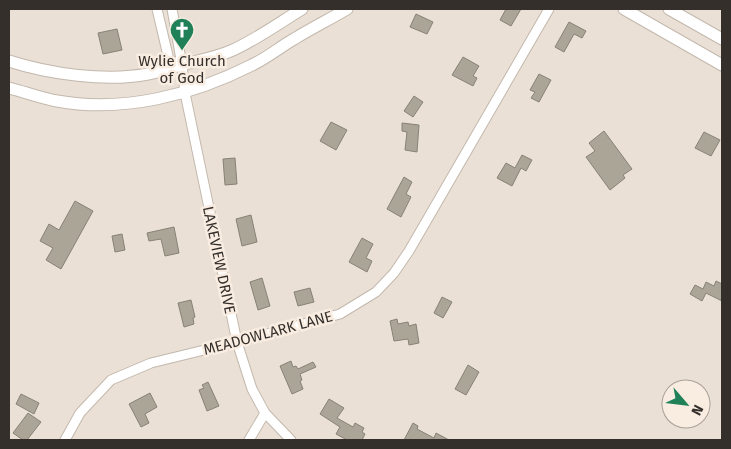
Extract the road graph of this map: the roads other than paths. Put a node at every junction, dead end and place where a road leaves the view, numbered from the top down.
1 (157, 9) edge
2 (172, 9) edge
3 (302, 9) edge
4 (347, 9) edge
5 (549, 9) edge
6 (624, 9) edge
7 (669, 9) edge
8 (722, 39) edge
9 (9, 60) edge
10 (182, 65) junction
11 (722, 65) edge
12 (9, 88) edge
13 (185, 93) junction
14 (236, 342) junction
15 (265, 413) junction
16 (65, 440) edge
17 (249, 440) edge
18 (291, 440) edge

1 - 10 street
2 - 10 street, LAKEVIEW DRIVE
3 - 10 main road
4 - 13 main road
5 - 14 street, MEADOWLARK LANE
6 - 11 main road
7 - 8 main road
9 - 10 main road
10 - 13 street, LAKEVIEW DRIVE
12 - 13 main road
13 - 14 street, LAKEVIEW DRIVE
14 - 15 street, LAKEVIEW DRIVE
14 - 16 street, MEADOWLARK LANE
15 - 17 street
15 - 18 street, LAKEVIEW DRIVE

